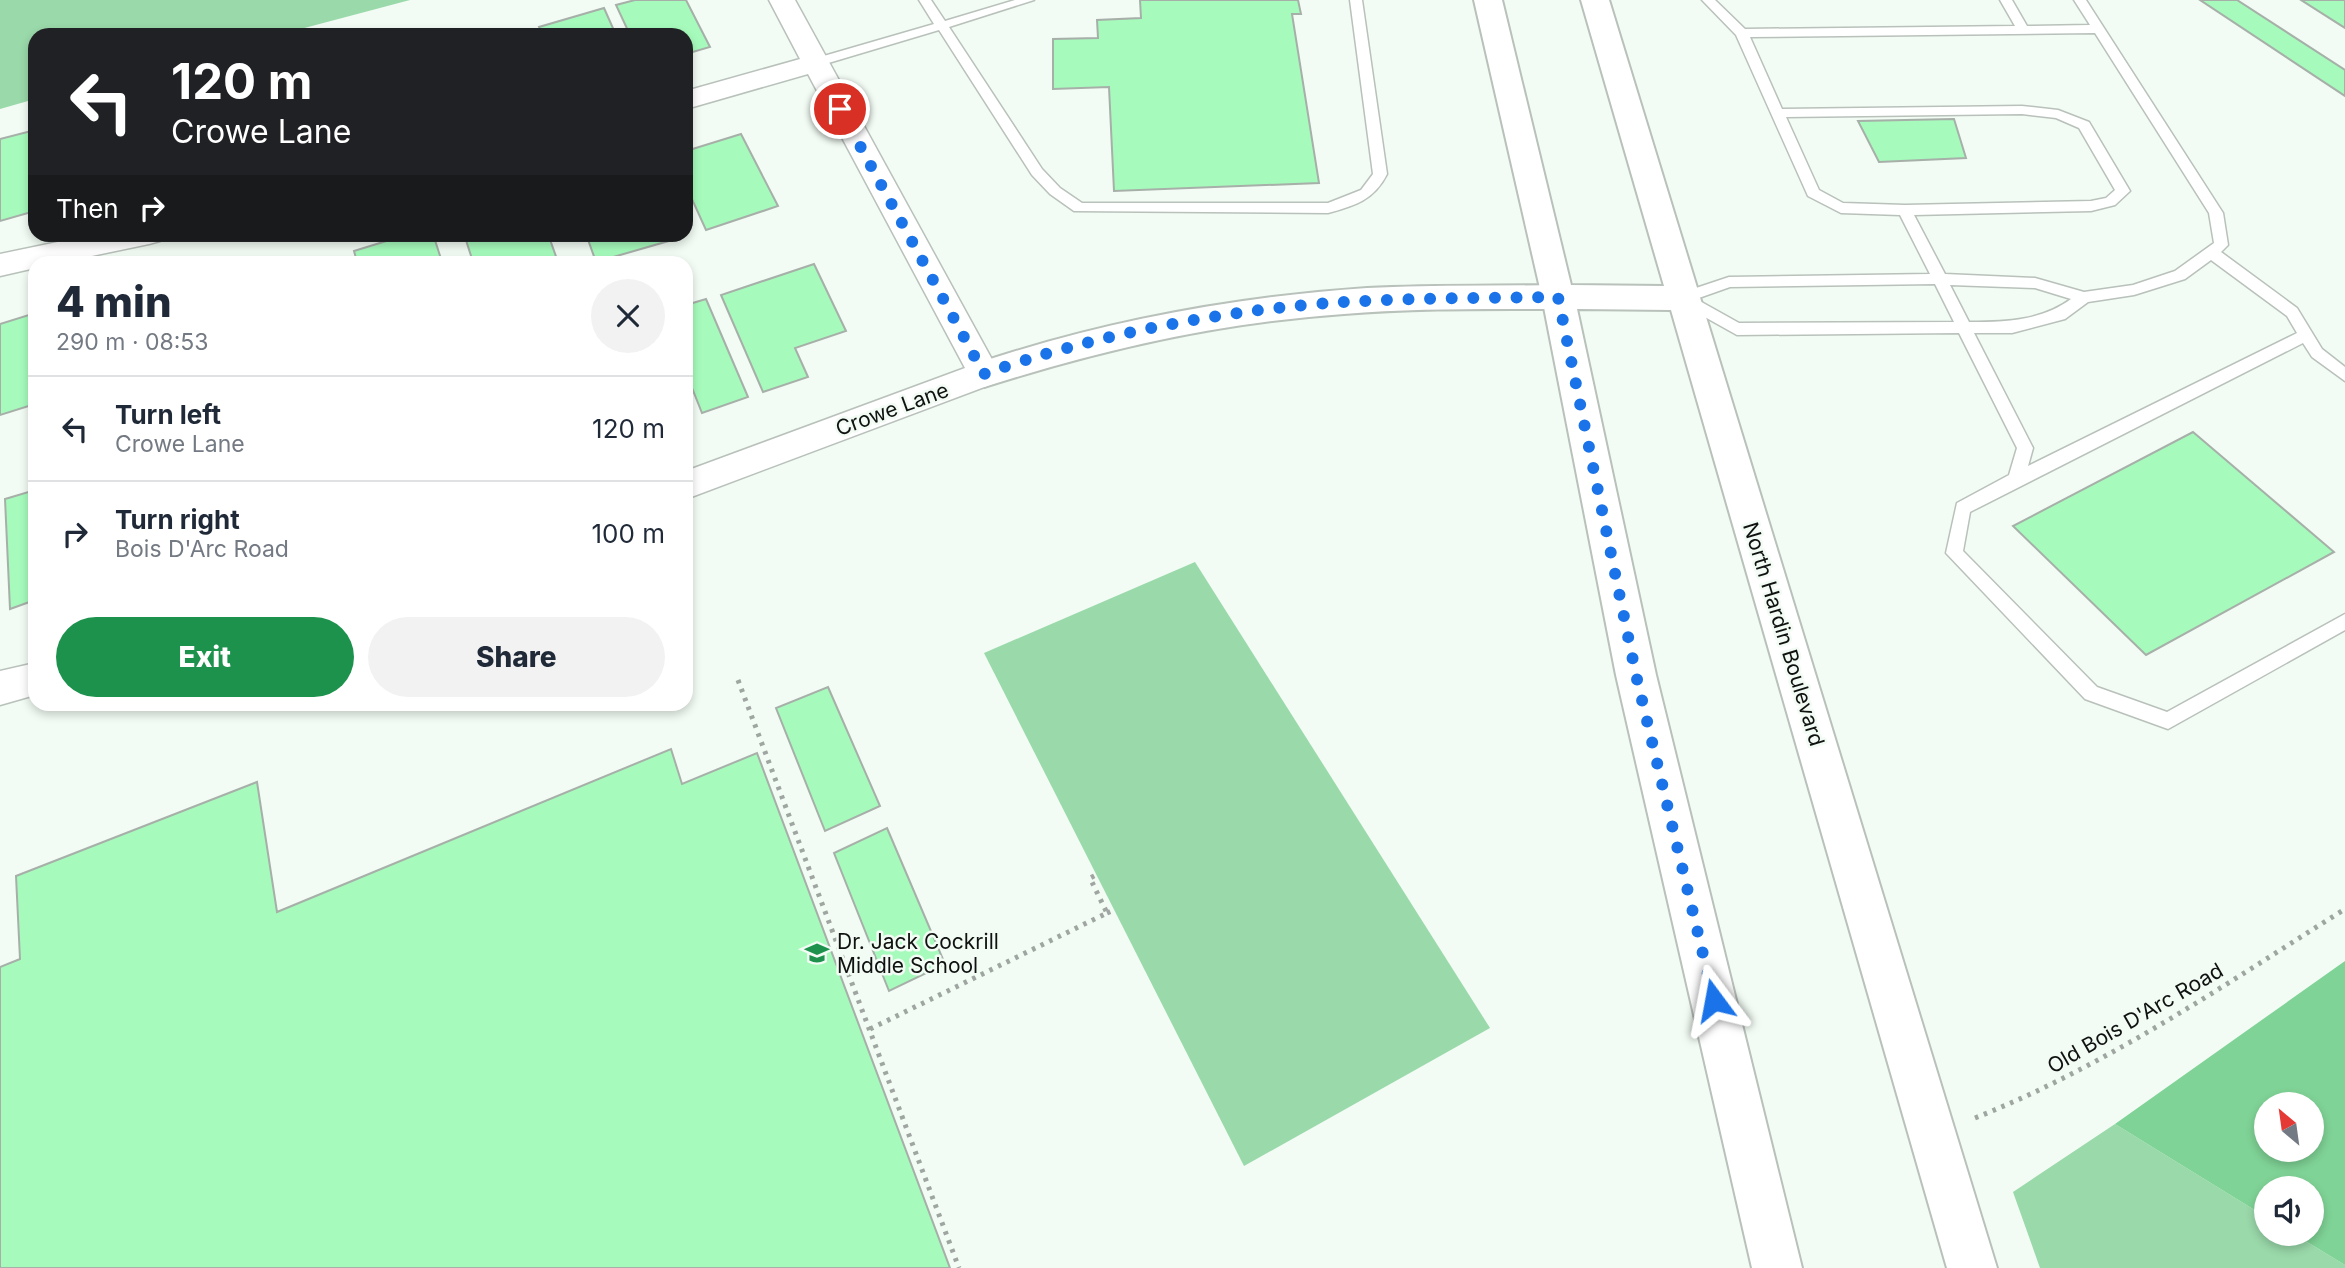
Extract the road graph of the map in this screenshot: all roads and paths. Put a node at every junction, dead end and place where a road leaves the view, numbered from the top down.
1 (782, 0) edge
2 (925, 0) edge
3 (1028, 0) edge
4 (1356, 0) edge
5 (1488, 0) edge
6 (1595, 0) edge
7 (1708, 0) edge
8 (2006, 0) edge
9 (2080, 0) edge
10 (941, 26) junction
11 (2098, 29) junction
12 (2023, 30) junction
13 (1742, 33) junction
14 (816, 63) junction
15 (693, 98) edge
16 (1777, 113) junction
17 (1905, 210) junction
18 (111, 242) edge
19 (2211, 251) junction
20 (43, 256) edge
21 (28, 259) edge
22 (0, 265) edge
23 (1941, 279) junction
24 (1558, 297) junction
25 (2084, 297) junction
26 (1683, 299) junction
27 (1963, 327) junction
28 (2306, 335) junction
29 (984, 374) junction
30 (2345, 375) edge
31 (2016, 479) junction
32 (693, 482) edge
33 (2345, 621) edge
34 (737, 680) dead end
35 (28, 682) edge
36 (0, 688) edge
37 (1096, 875) dead end
38 (2345, 909) edge
39 (1114, 910) dead end
40 (1107, 913) junction
41 (870, 1029) junction
42 (1931, 1133) junction
43 (959, 1268) edge
44 (1777, 1268) edge
45 (1972, 1268) edge

1 - 14 street
2 - 10 lane
3 - 10 lane
4 - 10 lane
5 - 24 main road
6 - 26 main road, North Hardin Boulevard
7 - 13 lane
8 - 12 lane
9 - 11 lane
10 - 14 lane
11 - 12 lane
11 - 19 lane
12 - 13 lane
13 - 16 lane
14 - 15 street
14 - 29 street
16 - 17 lane
16 - 17 lane
17 - 23 lane
18 - 20 street
19 - 25 lane
19 - 28 lane
21 - 22 street
23 - 25 lane
23 - 26 lane
23 - 27 lane
24 - 26 main road, Crowe Lane
24 - 29 main road, Crowe Lane
24 - 44 main road
25 - 27 lane
26 - 27 lane
26 - 42 main road, North Hardin Boulevard
27 - 31 lane
28 - 30 lane
28 - 31 lane
29 - 32 street, Crowe Lane
31 - 33 lane
34 - 41 path
35 - 36 street
37 - 40 path
38 - 42 path, Old Bois D'Arc Road
39 - 40 path
40 - 41 path
41 - 43 path
42 - 45 main road, North Hardin Boulevard

